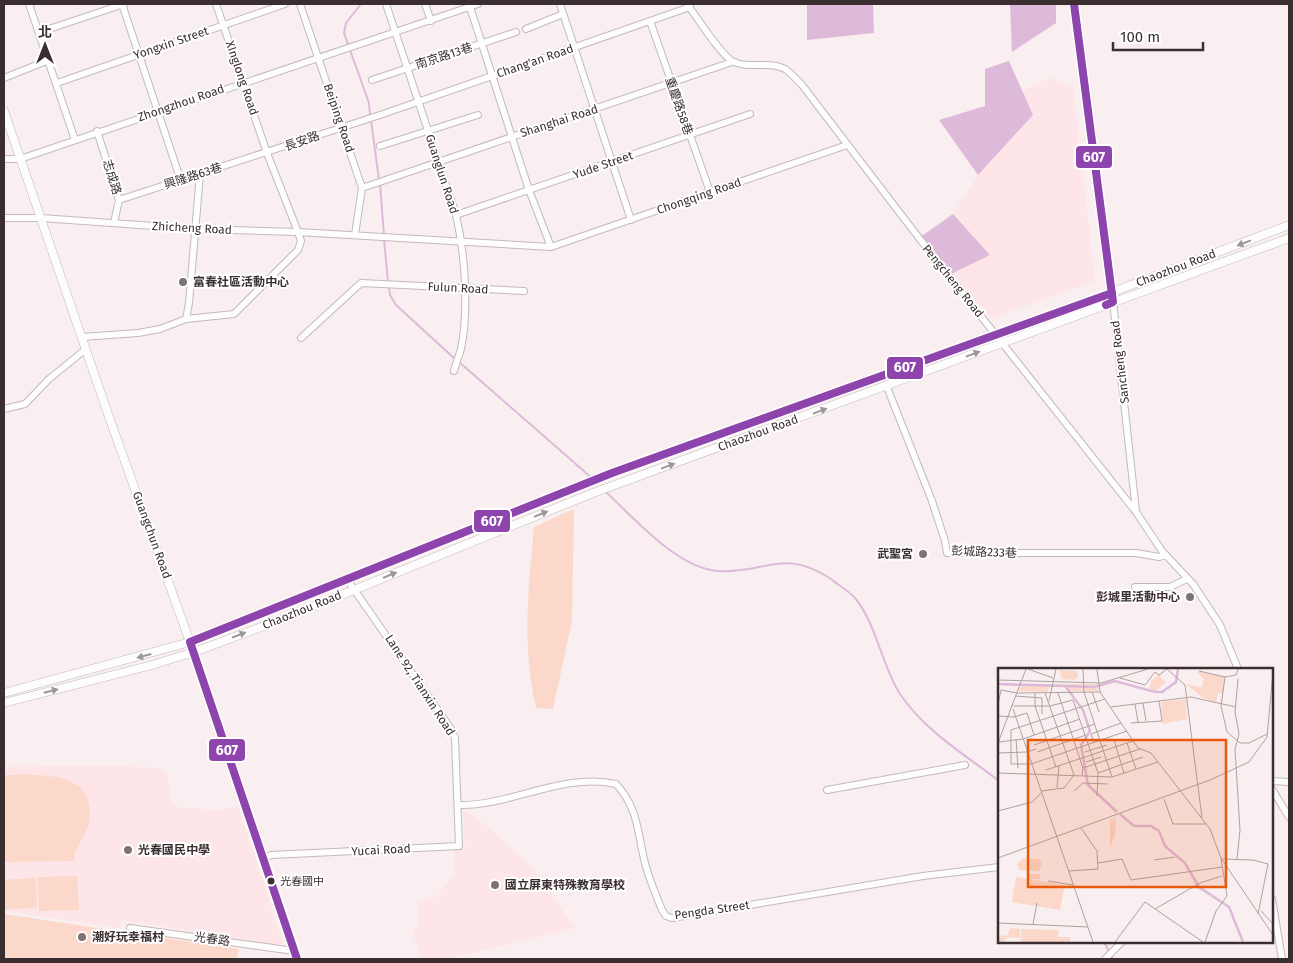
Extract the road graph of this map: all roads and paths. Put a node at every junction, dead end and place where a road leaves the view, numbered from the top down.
1 (29, 4) edge
2 (122, 4) edge
3 (216, 4) edge
4 (285, 4) edge
5 (300, 4) edge
6 (386, 4) edge
7 (425, 4) edge
8 (478, 4) edge
9 (560, 4) edge
10 (1074, 4) edge
11 (469, 5) edge
12 (688, 5) edge
13 (564, 14) junction
14 (431, 21) junction
15 (650, 21) junction
16 (224, 25) junction
17 (526, 29) dead end
18 (40, 32) junction
19 (516, 32) dead end
20 (396, 33) junction
21 (481, 43) junction
22 (574, 47) junction
23 (139, 54) junction
24 (318, 57) junction
25 (49, 60) junction
26 (732, 62) junction
27 (408, 68) junction
28 (493, 76) junction
29 (4, 78) edge
30 (372, 80) dead end
31 (243, 82) junction
32 (57, 83) junction
33 (671, 83) junction
34 (419, 102) junction
35 (594, 109) junction
36 (4, 111) edge
37 (158, 111) junction
38 (750, 114) dead end
39 (478, 115) dead end
40 (367, 120) joint
41 (343, 127) junction
42 (97, 132) junction
43 (428, 132) junction
44 (689, 135) junction
45 (512, 136) junction
46 (75, 140) junction
47 (847, 145) junction
48 (380, 146) dead end
49 (267, 153) junction
50 (4, 158) edge
51 (20, 159) junction
52 (438, 162) junction
53 (611, 162) junction
54 (200, 174) junction
55 (181, 180) junction
56 (362, 188) junction
57 (529, 190) junction
58 (710, 192) junction
59 (119, 200) junction
60 (456, 215) junction
61 (4, 218) edge
62 (41, 218) junction
63 (631, 220) junction
64 (114, 223) junction
65 (1289, 225) edge
66 (196, 229) junction
67 (298, 232) junction
68 (355, 235) junction
69 (1289, 238) edge
70 (462, 243) junction
71 (551, 247) junction
72 (464, 288) junction
73 (524, 291) dead end
74 (1112, 293) junction
75 (1113, 302) junction
76 (186, 319) junction
77 (997, 336) junction
78 (82, 337) junction
79 (300, 338) dead end
80 (1003, 343) junction
81 (86, 348) junction
82 (455, 367) dead end
83 (887, 386) junction
84 (4, 409) edge
85 (1136, 512) junction
86 (1166, 555) junction
87 (346, 578) junction
88 (1187, 578) junction
89 (1135, 587) dead end
90 (354, 589) junction
91 (190, 642) junction
92 (194, 652) junction
93 (1238, 668) edge
94 (4, 693) edge
95 (4, 703) edge
96 (965, 765) dead end
97 (1273, 781) edge
98 (1289, 782) edge
99 (827, 790) dead end
100 (1273, 791) edge
101 (458, 804) junction
102 (1289, 817) edge
103 (263, 859) junction
104 (998, 867) edge
105 (1273, 905) edge
106 (130, 928) dead end
107 (1121, 943) edge
108 (294, 950) junction
109 (1107, 958) edge
110 (297, 959) edge
111 (1282, 959) edge

1 - 18 street
2 - 18 street
2 - 23 street
3 - 16 street, XInglong Road
4 - 16 street, Yongxin Street
5 - 24 street, Beiping Road
6 - 20 street, Guanglun Road
7 - 14 street
8 - 11 street
9 - 13 street
10 - 74 street, Sancheng Road
11 - 14 street
11 - 21 street
12 - 15 street, Chang'an Road
12 - 26 street
13 - 17 street
13 - 22 street
14 - 20 street
15 - 22 street, Chang'an Road
15 - 33 street, 重慶路58巷
16 - 23 street, Yongxin Street
16 - 31 street, XInglong Road
18 - 25 street
19 - 21 street, 南京路13巷
20 - 24 street, Zhongzhou Road
20 - 27 street, Guanglun Road
21 - 27 street, 南京路13巷
21 - 28 street
22 - 28 street, Chang'an Road
22 - 35 street
23 - 32 street, Yongxin Street
23 - 37 street
24 - 31 street, Zhongzhou Road
24 - 41 street, Beiping Road
25 - 29 street
25 - 32 street
26 - 33 street, Shanghai Road
26 - 47 street, Pengcheng Road
27 - 30 street, 南京路13巷
27 - 34 street, Guanglun Road
28 - 34 street, Chang'an Road
28 - 45 street
31 - 37 street, Zhongzhou Road
31 - 49 street, XInglong Road
32 - 46 street
33 - 35 street, Shanghai Road
33 - 44 street, 重慶路58巷
34 - 40 street, Chang'an Road
34 - 43 street, Guanglun Road
35 - 45 street, Shanghai Road
35 - 53 street
36 - 51 main road, Guangchun Road
37 - 42 street, Zhongzhou Road
37 - 55 street
38 - 44 street, Yude Street
39 - 43 street
40 - 41 street, 長安路
41 - 49 street, 長安路
41 - 56 street, Beiping Road
42 - 46 street, Zhongzhou Road
42 - 59 street, 志成路
43 - 48 street
43 - 52 street, Guanglun Road
44 - 53 street, Yude Street
44 - 58 street, 重慶路58巷
45 - 52 street, Shanghai Road
45 - 57 street
46 - 51 street, Zhongzhou Road
47 - 58 street, Chongqing Road
47 - 77 street, Pengcheng Road
49 - 54 street, 興隆路63巷
49 - 67 street, XInglong Road
50 - 51 street
51 - 62 main road, Guangchun Road
52 - 56 street, Shanghai Road
52 - 60 street, Guanglun Road
53 - 57 street, Yude Street
53 - 63 street
54 - 55 street, 興隆路63巷
54 - 66 street
55 - 59 street, 興隆路63巷
56 - 68 street, Beiping Road
57 - 60 street, Yude Street
57 - 71 street
58 - 63 street, Chongqing Road
59 - 64 street, 志成路
60 - 70 street, Guanglun Road
61 - 62 street, Zhicheng Road
62 - 64 street, Zhicheng Road
62 - 78 main road, Guangchun Road
63 - 71 street, Chongqing Road
64 - 66 street, Zhicheng Road
65 -> 74 main road, Chaozhou Road
66 - 67 street, Zhicheng Road
66 - 76 street
67 - 68 street, Zhicheng Road
67 - 76 street
68 - 70 street, Zhicheng Road
69 - 75 main road, Chaozhou Road
70 - 71 street
70 - 72 street, Guanglun Road
72 - 73 street, Fulun Road
72 - 79 street, Fulun Road
72 - 82 street, Guanglun Road
74 - 75 street, Sancheng Road
74 - 77 main road, Chaozhou Road
75 - 80 main road, Chaozhou Road
75 - 85 street, Sancheng Road
76 - 78 street
77 - 80 street, Pengcheng Road
77 - 87 main road, Chaozhou Road
78 - 81 main road, Guangchun Road
83 -> 80 main road, Chaozhou Road
80 - 85 street, Pengcheng Road
81 - 84 street
81 - 91 main road, Guangchun Road
83 - 86 street, 彭城路233巷
90 -> 83 main road, Chaozhou Road
85 - 86 street, Pengcheng Road
86 - 88 street, Pengcheng Road
87 - 90 street, Lane 92, Tianxin Road
87 - 91 main road, Chaozhou Road
88 - 89 street
88 - 93 street, Pengcheng Road
92 -> 90 main road, Chaozhou Road
90 - 101 street, Lane 92, Tianxin Road
91 - 92 main road, Guangchun Road
91 -> 94 main road, Chaozhou Road
95 -> 92 main road, Chaozhou Road
92 - 103 main road, Guangchun Road
96 - 99 street
97 - 98 street
100 - 102 street
101 - 103 street, Yucai Road
101 - 104 street, Pengda Street
103 - 108 main road, Guangchun Road
105 - 111 street
106 - 108 street, 光春路
107 - 109 street
108 - 110 main road, Guangchun Road

